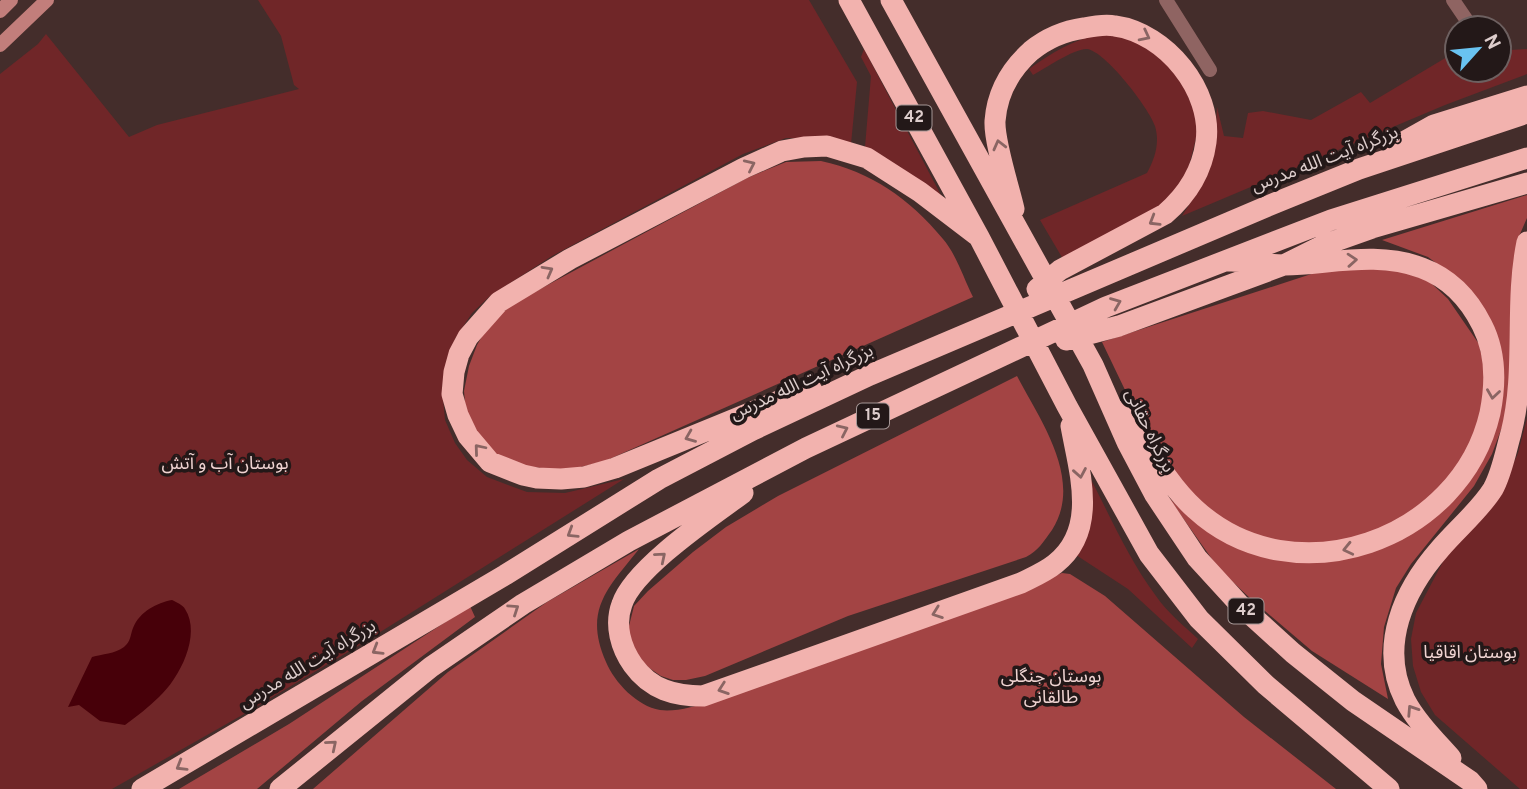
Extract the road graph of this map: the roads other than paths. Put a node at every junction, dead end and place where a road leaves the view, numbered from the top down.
1 (12, 0) edge
2 (47, 0) edge
3 (849, 0) edge
4 (891, 0) edge
5 (1166, 0) edge
6 (0, 11) edge
7 (0, 45) edge
8 (1210, 70) dead end
9 (1527, 96) edge
10 (1527, 113) edge
11 (1527, 158) edge
12 (1359, 169) junction
13 (1527, 183) edge
14 (1020, 235) junction
15 (979, 237) junction
16 (1527, 242) edge
17 (1226, 260) junction
18 (1284, 265) junction
19 (999, 320) junction
20 (990, 361) junction
21 (1093, 365) junction
22 (870, 375) junction
23 (1067, 406) junction
24 (806, 448) junction
25 (1474, 785) edge
26 (142, 789) edge
27 (280, 789) edge
28 (1389, 789) edge

1 - 6 street
2 - 7 street
3 - 15 highway, 42
4 - 14 highway, بزرگراه حقانی / 42
5 - 8 street
9 - 12 highway
10 - 12 highway, بزرگراه آیت الله مدرس / 15
11 - 17 highway, 15
12 - 19 highway, بزرگراه آیت الله مدرس / 15
13 - 18 highway
14 -> 19 highway
14 - 21 highway, بزرگراه حقانی / 42
22 -> 15 highway
15 - 23 highway, 42
25 -> 16 highway
17 - 18 highway
20 -> 17 highway, 15
18 - 20 highway
18 -> 21 highway
19 - 22 highway, بزرگراه آیت الله مدرس / 15
24 -> 20 highway, 15
21 - 25 highway, بزرگراه حقانی / 42
22 -> 26 highway, بزرگراه آیت الله مدرس / 15
23 -> 24 highway
23 - 28 highway, 42
27 -> 24 highway, 15

